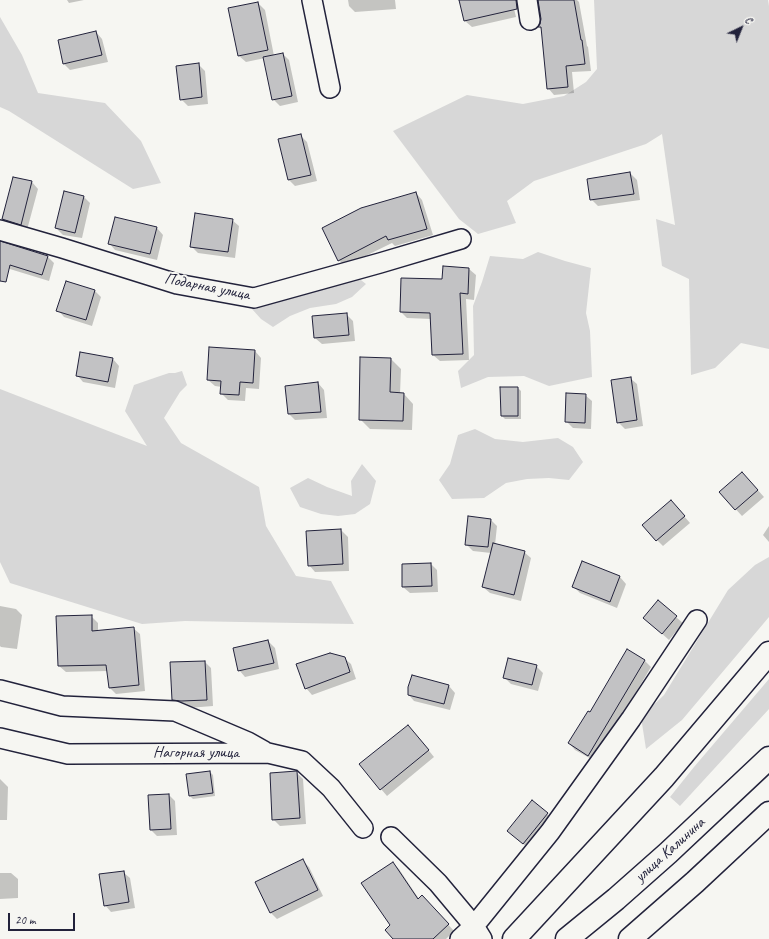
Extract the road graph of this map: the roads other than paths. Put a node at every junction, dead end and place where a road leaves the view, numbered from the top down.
1 (312, 0) edge
2 (527, 0) edge
3 (530, 20) dead end
4 (330, 88) dead end
5 (0, 230) edge
6 (461, 239) dead end
7 (697, 620) dead end
8 (769, 653) edge
9 (0, 690) edge
10 (0, 738) edge
11 (268, 753) junction
12 (769, 758) edge
13 (769, 813) edge
14 (363, 828) dead end
15 (391, 837) dead end
16 (478, 932) edge
17 (460, 939) edge
18 (514, 939) edge
19 (567, 939) edge
20 (630, 939) edge

1 - 4 street
2 - 3 street
5 - 6 street, Подарная улица
7 - 16 street
8 - 18 main road
9 - 11 street
10 - 11 street, Нагорная улица
11 - 14 street, Нагорная улица
12 - 19 main road, улица Калинина
13 - 20 main road
15 - 16 street
16 - 17 street

